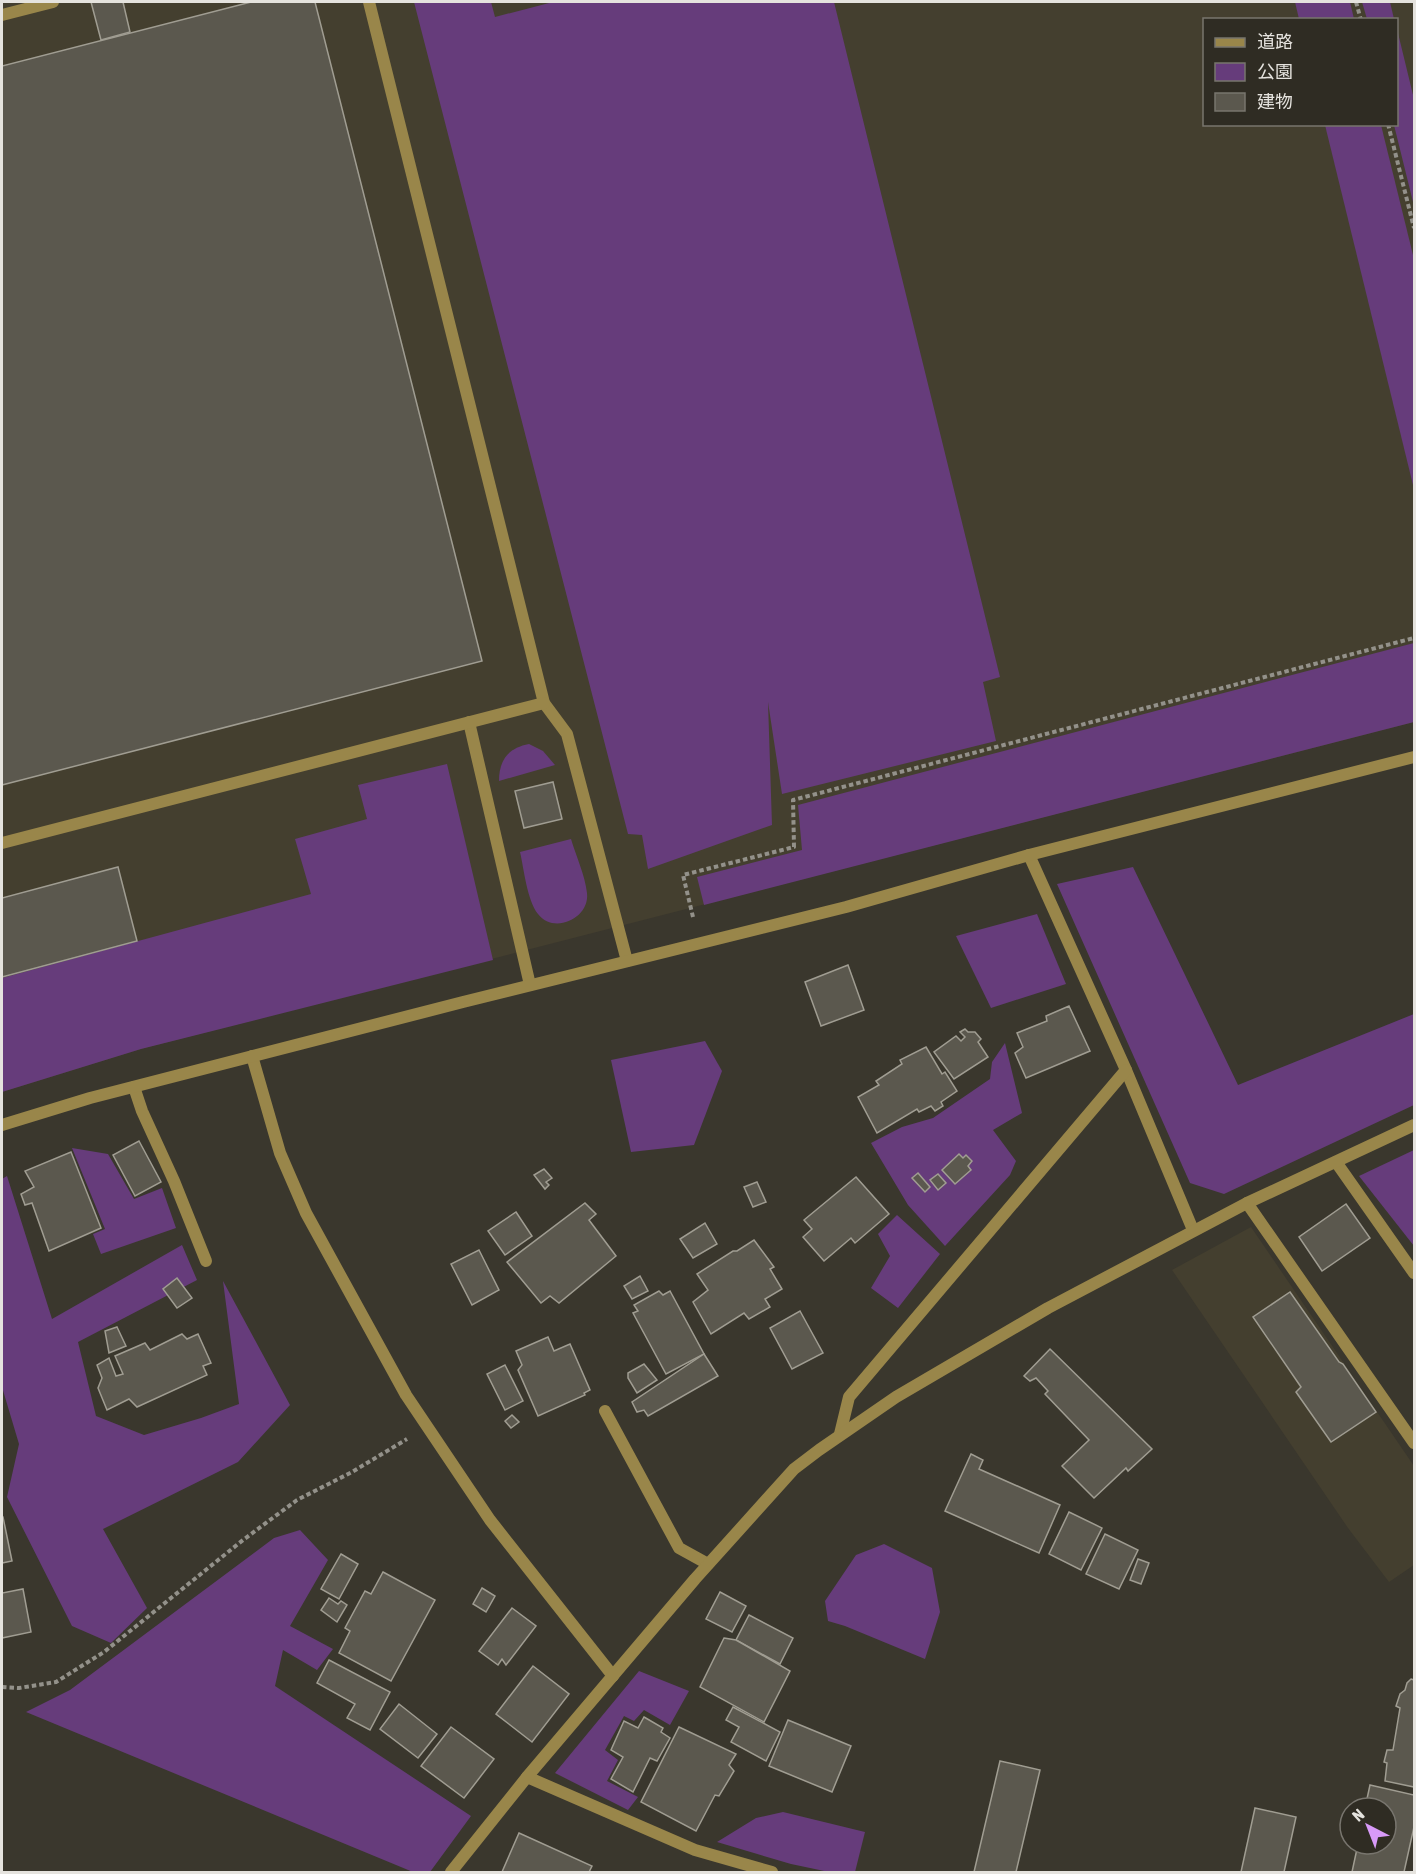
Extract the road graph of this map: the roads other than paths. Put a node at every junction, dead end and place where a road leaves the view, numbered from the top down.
1 (53, 2) edge
2 (369, 2) edge
3 (2, 15) edge
4 (544, 703) junction
5 (469, 722) junction
6 (1414, 757) edge
7 (2, 843) edge
8 (1029, 855) junction
9 (627, 961) junction
10 (530, 985) junction
11 (252, 1056) junction
12 (1126, 1070) junction
13 (134, 1087) junction
14 (2, 1125) edge
15 (1414, 1125) edge
16 (1336, 1162) junction
17 (1247, 1203) junction
18 (1193, 1230) junction
19 (206, 1261) dead end
20 (1414, 1273) edge
21 (605, 1411) dead end
22 (840, 1434) junction
23 (1414, 1443) edge
24 (708, 1564) junction
25 (613, 1676) junction
26 (527, 1777) junction
27 (451, 1872) edge
28 (772, 1872) edge

1 - 3 street
2 - 4 street
4 - 5 street
4 - 9 street
5 - 7 street
5 - 10 street
6 - 8 street
8 - 9 street
8 - 12 street
9 - 10 street
10 - 11 street
11 - 13 street
11 - 25 street
12 - 18 street
12 - 22 street
13 - 14 street
13 - 19 street
15 - 16 street
16 - 17 street
16 - 20 street
17 - 18 street
17 - 23 street
18 - 22 street
21 - 24 street
22 - 24 street
24 - 25 street
25 - 26 street
26 - 27 street
26 - 28 street

